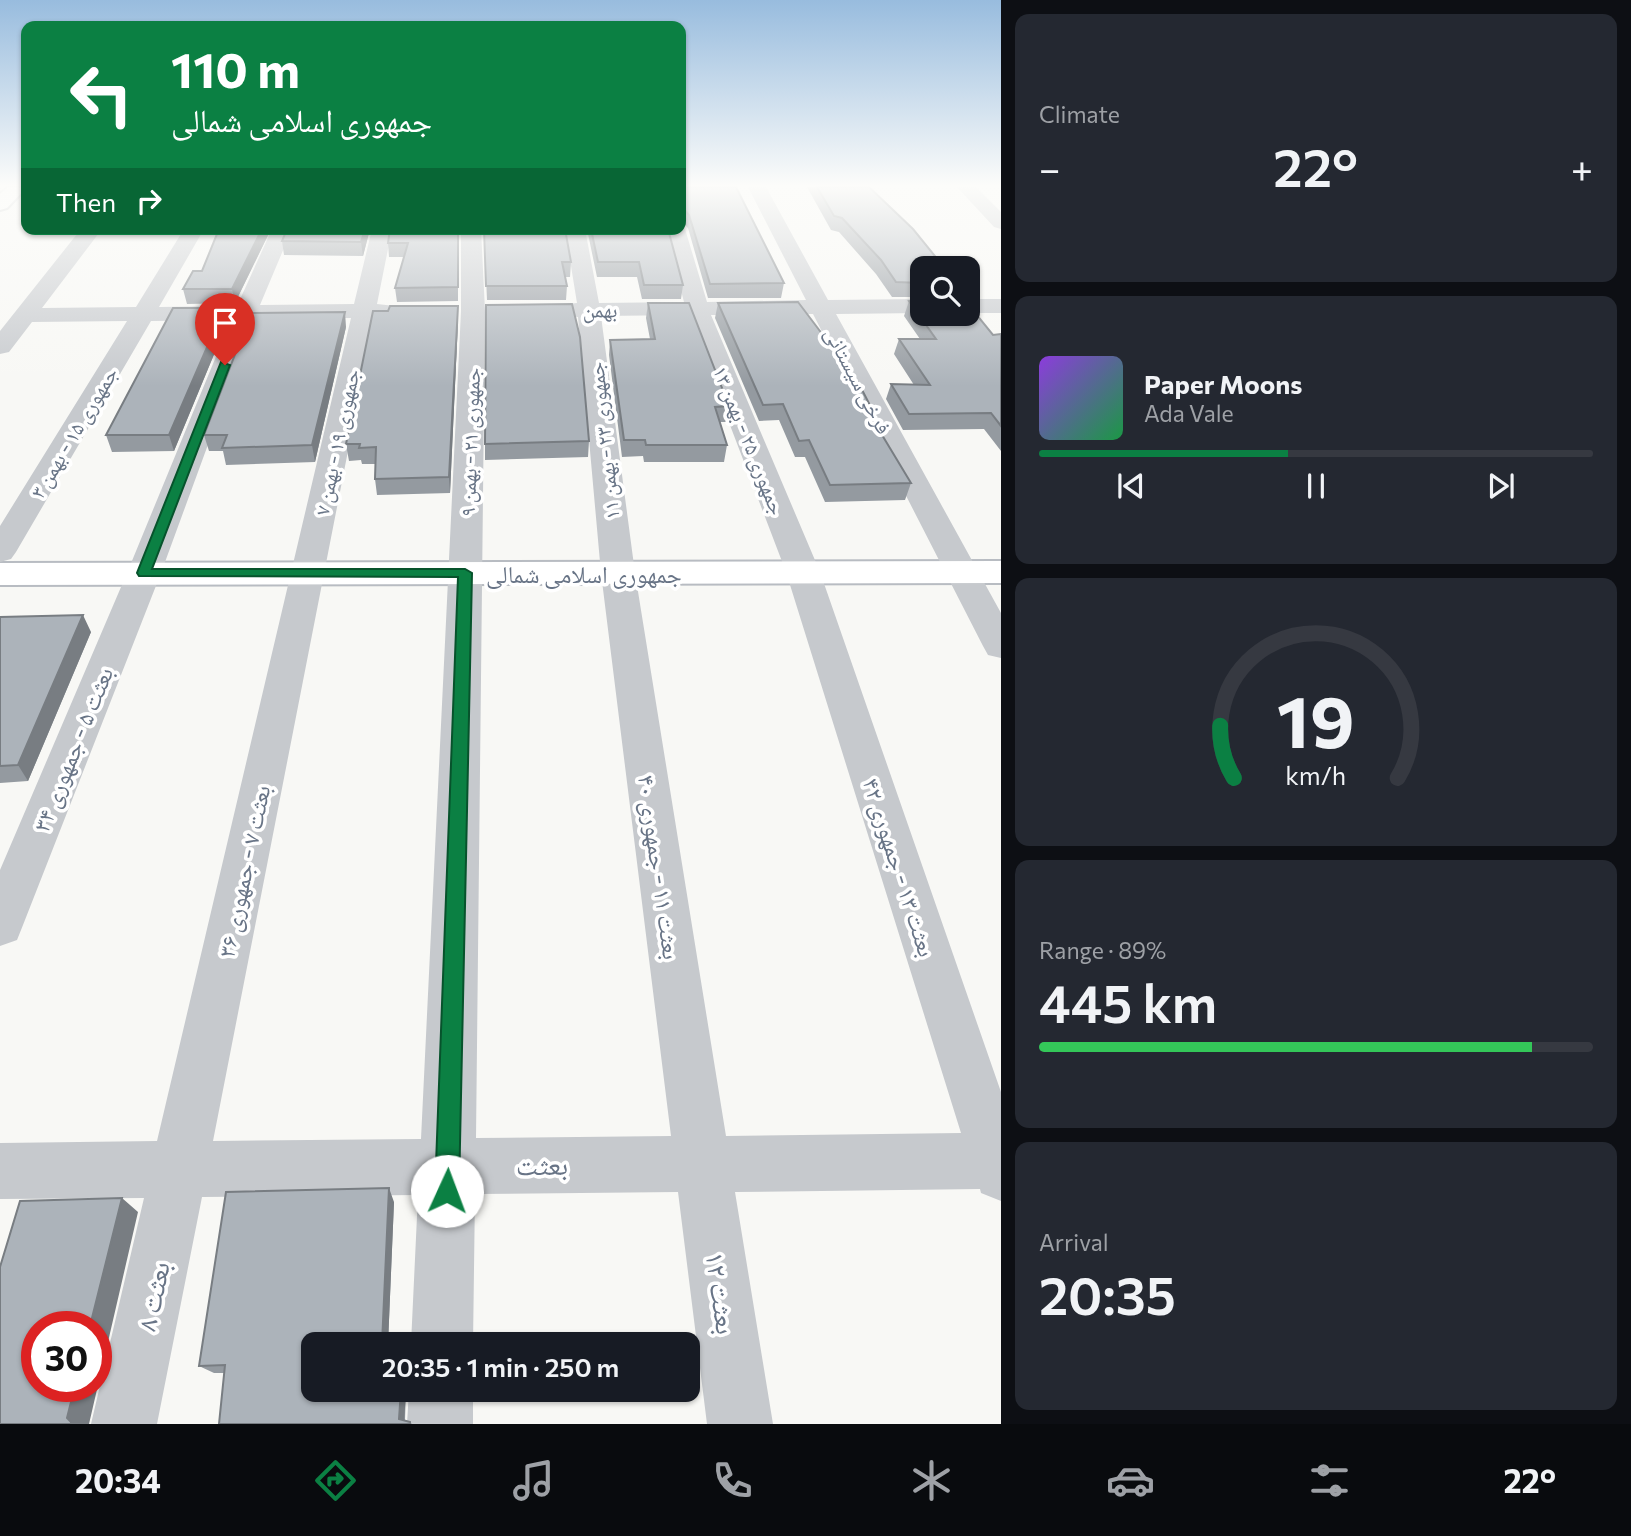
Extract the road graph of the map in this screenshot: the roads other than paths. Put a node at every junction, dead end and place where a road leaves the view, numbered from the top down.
1 (73, 253) edge
2 (180, 253) edge
3 (271, 253) edge
4 (377, 253) edge
5 (472, 253) edge
6 (579, 253) edge
7 (682, 253) edge
8 (792, 253) edge
9 (910, 306) edge
10 (980, 306) edge
11 (1001, 306) edge
12 (820, 307) junction
13 (697, 308) junction
14 (589, 309) junction
15 (537, 310) edge
16 (405, 311) edge
17 (364, 312) junction
18 (146, 313) junction
19 (245, 313) junction
20 (25, 315) junction
21 (0, 347) edge
22 (0, 551) edge
23 (803, 572) junction
24 (962, 572) junction
25 (1001, 572) edge
26 (144, 573) junction
27 (307, 573) junction
28 (465, 573) junction
29 (618, 573) junction
30 (0, 574) edge
31 (1001, 646) edge
32 (0, 925) edge
33 (703, 1162) junction
34 (448, 1165) junction
35 (1000, 1165) edge
36 (180, 1168) junction
37 (0, 1171) edge
38 (442, 1332) edge
39 (441, 1402) edge
40 (124, 1424) edge
41 (440, 1424) edge
42 (740, 1424) edge

1 - 20 street
2 - 18 street, جمهوری ۱۵ - بهمن ۳
3 - 19 street, بعثت ۵ - جمهوری ۳۴
4 - 17 street, جمهوری ۱۹ - بهمن ۷
5 - 28 street, جمهوری ۲۱ - بهمن ۹
6 - 14 street, جمهوری ۲۳ - بهمن ۱۱
7 - 13 street, جمهوری ۲۵ - بهمن ۱۳
8 - 12 street, فرخی سیستانی
9 - 12 street, بهمن
10 - 11 street
12 - 13 street, بهمن
12 - 24 street, فرخی سیستانی
13 - 14 street, بهمن
13 - 23 street, جمهوری ۲۵ - بهمن ۱۳
14 - 15 street, بهمن
14 - 29 street, جمهوری ۲۳ - بهمن ۱۱
16 - 17 street
17 - 19 street
17 - 27 street, جمهوری ۱۹ - بهمن ۷
18 - 19 street
18 - 20 street
18 - 22 street, جمهوری ۱۵ - بهمن ۳
19 - 26 street, بعثت ۵ - جمهوری ۳۴
20 - 21 street
23 - 24 street, جمهوری اسلامی شمالی
23 - 29 street, جمهوری اسلامی شمالی
23 - 35 street, بعثت ۱۳ - جمهوری ۴۲
24 - 25 street, جمهوری اسلامی شمالی
24 - 31 street, فرخی سیستانی
26 - 27 street, جمهوری اسلامی شمالی
26 - 30 street, جمهوری اسلامی شمالی
26 - 32 street, بعثت ۵ - جمهوری ۳۴
27 - 28 street, جمهوری اسلامی شمالی
27 - 36 street, بعثت ۷ - جمهوری ۳۶
28 - 29 street, جمهوری اسلامی شمالی
28 - 34 street, جمهوری ۲۱ - بهمن ۹
29 - 33 street, بعثت ۱۱ - جمهوری ۴۰
33 - 34 street, بعثت
33 - 35 street, بعثت
33 - 42 street, بعثت ۱۲
34 - 36 street, بعثت
34 - 38 street, جمهوری ۲۱ - بهمن ۹
36 - 37 street, بعثت
36 - 40 street, بعثت ۸
39 - 41 street

